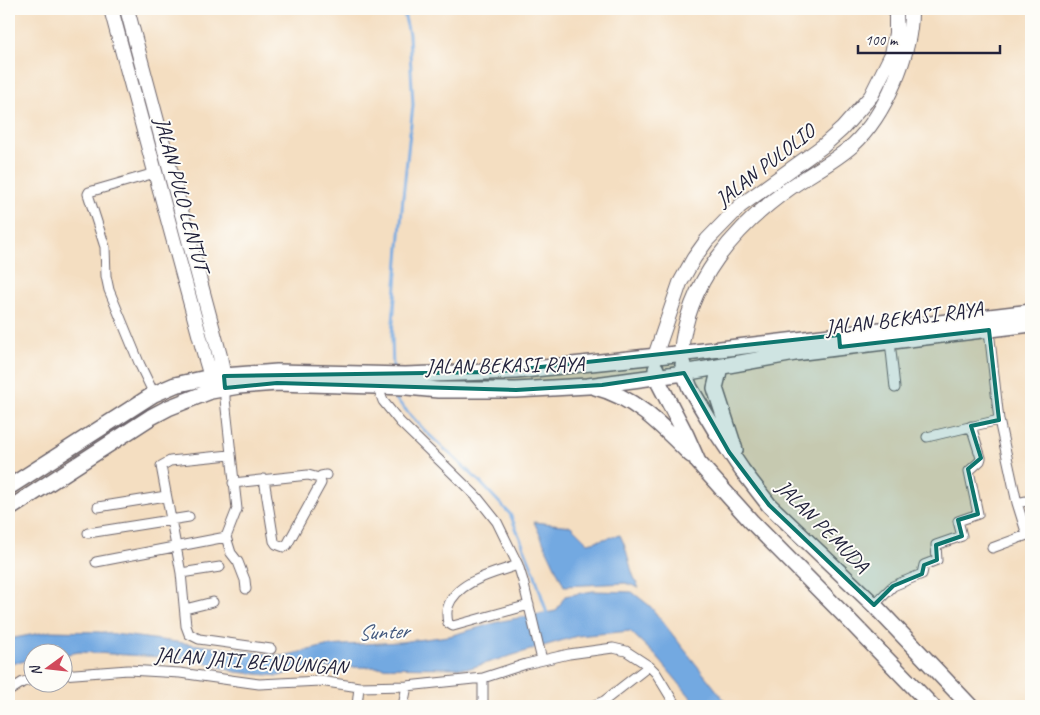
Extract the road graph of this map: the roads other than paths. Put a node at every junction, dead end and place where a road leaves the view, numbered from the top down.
1 (112, 9) edge
2 (127, 9) edge
3 (896, 9) edge
4 (911, 9) edge
5 (155, 173) junction
6 (782, 174) junction
7 (792, 186) junction
8 (680, 282) junction
9 (698, 289) junction
10 (1031, 312) edge
11 (1031, 324) edge
12 (989, 330) junction
13 (839, 341) junction
14 (890, 341) junction
15 (681, 353) junction
16 (655, 356) junction
17 (720, 367) junction
18 (684, 373) junction
19 (657, 377) junction
20 (406, 381) junction
21 (380, 383) junction
22 (220, 386) junction
23 (588, 386) junction
24 (895, 388) dead end
25 (154, 394) junction
26 (999, 420) junction
27 (972, 426) junction
28 (927, 437) dead end
29 (230, 455) junction
30 (698, 462) junction
31 (742, 470) junction
32 (264, 479) junction
33 (233, 483) junction
34 (9, 487) edge
35 (166, 496) junction
36 (1031, 500) edge
37 (1017, 503) junction
38 (98, 507) dead end
39 (9, 509) edge
40 (189, 517) dead end
41 (171, 520) junction
42 (88, 532) dead end
43 (1029, 535) edge
44 (226, 537) junction
45 (175, 546) junction
46 (992, 548) dead end
47 (96, 562) dead end
48 (518, 565) junction
49 (220, 567) dead end
50 (181, 573) junction
51 (246, 589) dead end
52 (213, 602) dead end
53 (874, 605) junction
54 (530, 607) junction
55 (186, 609) junction
56 (271, 649) dead end
57 (541, 658) junction
58 (649, 666) junction
59 (72, 674) edge
60 (483, 678) junction
61 (22, 683) edge
62 (407, 686) junction
63 (359, 687) junction
64 (9, 691) edge
65 (357, 706) edge
66 (403, 706) edge
67 (483, 706) edge
68 (592, 706) edge
69 (676, 706) edge
70 (932, 706) edge
71 (970, 706) edge

1 - 5 street, JALAN PULO LENTUT
2 - 22 street, JALAN PULO LENTUT
3 - 6 street, JALAN PULOLIO
4 - 7 street, JALAN PULOLIO
5 - 22 street, JALAN PULO LENTUT
5 - 25 street
6 - 7 street
6 - 8 street, JALAN PULOLIO
7 - 9 street, JALAN PULOLIO
8 - 9 street
8 - 16 street, JALAN PULOLIO
9 - 15 street, JALAN PULOLIO
10 - 13 main road, JALAN BEKASI RAYA
11 - 12 main road, JALAN BEKASI RAYA
12 - 14 main road, JALAN BEKASI RAYA
12 - 26 street
13 - 14 main road, JALAN BEKASI RAYA
13 - 15 main road, JALAN BEKASI RAYA
13 - 17 main road, JALAN BEKASI RAYA
14 - 24 street
15 - 16 main road, JALAN BEKASI RAYA
15 - 18 main road, JALAN PEMUDA
16 - 19 main road
16 - 20 main road, JALAN BEKASI RAYA
17 - 18 main road, JALAN BEKASI RAYA
17 - 31 main road
18 - 19 main road, JALAN BEKASI RAYA
18 - 31 main road, JALAN PEMUDA
19 - 23 main road, JALAN BEKASI RAYA
19 - 30 main road
20 - 21 main road, JALAN BEKASI RAYA
20 - 23 main road, JALAN BEKASI RAYA
21 - 22 main road, JALAN BEKASI RAYA
21 - 48 street
22 - 25 main road, JALAN BEKASI RAYA
22 - 29 street
22 - 39 main road, JALAN BEKASI RAYA
23 - 30 main road
25 - 34 main road, JALAN BEKASI RAYA
26 - 27 street
26 - 37 street
27 - 28 street
27 - 53 street
29 - 33 street
29 - 35 street
30 - 70 main road
31 - 53 main road, JALAN PEMUDA
32 - 32 street
32 - 33 street
33 - 44 street
35 - 38 street
35 - 41 street
36 - 37 street
37 - 43 street
40 - 41 street
41 - 42 street
41 - 45 street
43 - 46 street
44 - 45 street
44 - 51 street
45 - 47 street
45 - 50 street
48 - 54 street
48 - 54 street
49 - 50 street
50 - 55 street
52 - 55 street
53 - 71 main road, JALAN PEMUDA
54 - 57 street
55 - 56 street
57 - 58 street, JALAN JATI BENDUNGAN
57 - 60 street, JALAN JATI BENDUNGAN
58 - 68 street
58 - 69 street, JALAN JATI BENDUNGAN
59 - 63 street, JALAN JATI BENDUNGAN
60 - 62 street, JALAN JATI BENDUNGAN
60 - 67 street
61 - 64 street
62 - 63 street, JALAN JATI BENDUNGAN
62 - 66 street
63 - 65 street

